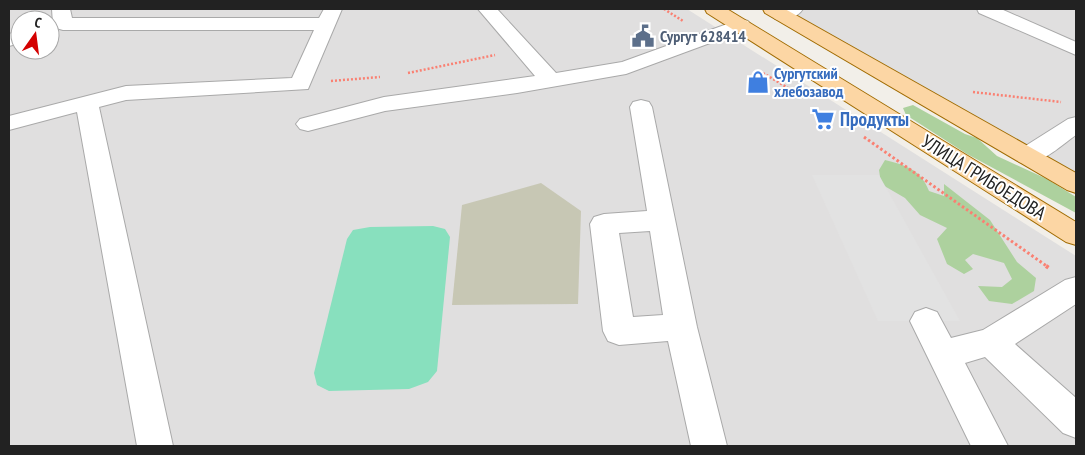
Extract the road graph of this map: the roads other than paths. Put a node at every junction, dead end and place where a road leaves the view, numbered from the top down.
1 (486, 9) edge
2 (714, 9) edge
3 (986, 9) edge
4 (783, 11) edge
5 (330, 16) edge
6 (60, 20) edge
7 (741, 25) junction
8 (1076, 49) edge
9 (550, 80) junction
10 (87, 103) junction
11 (641, 107) dead end
12 (9, 122) edge
13 (308, 124) dead end
14 (1076, 124) edge
15 (1028, 156) junction
16 (1076, 184) edge
17 (662, 220) junction
18 (1076, 235) edge
19 (1076, 289) edge
20 (926, 321) dead end
21 (681, 327) junction
22 (991, 342) junction
23 (943, 354) junction
24 (1076, 421) edge
25 (155, 446) edge
26 (709, 446) edge
27 (990, 446) edge

1 - 9 lane
2 - 7 main road, УЛИЦА ГРИБОЕДОВА
3 - 8 lane
4 - 15 main road, УЛИЦА ГРИБОЕДОВА
5 - 6 lane
5 - 10 lane
7 - 9 lane
7 - 18 main road, УЛИЦА ГРИБОЕДОВА
9 - 13 lane
10 - 12 lane
10 - 25 lane
11 - 17 lane
14 - 15 lane
15 - 16 main road, УЛИЦА ГРИБОЕДОВА
17 - 21 lane
17 - 21 lane
19 - 22 lane
20 - 23 lane
21 - 26 lane
22 - 23 lane
22 - 24 lane
23 - 27 lane

